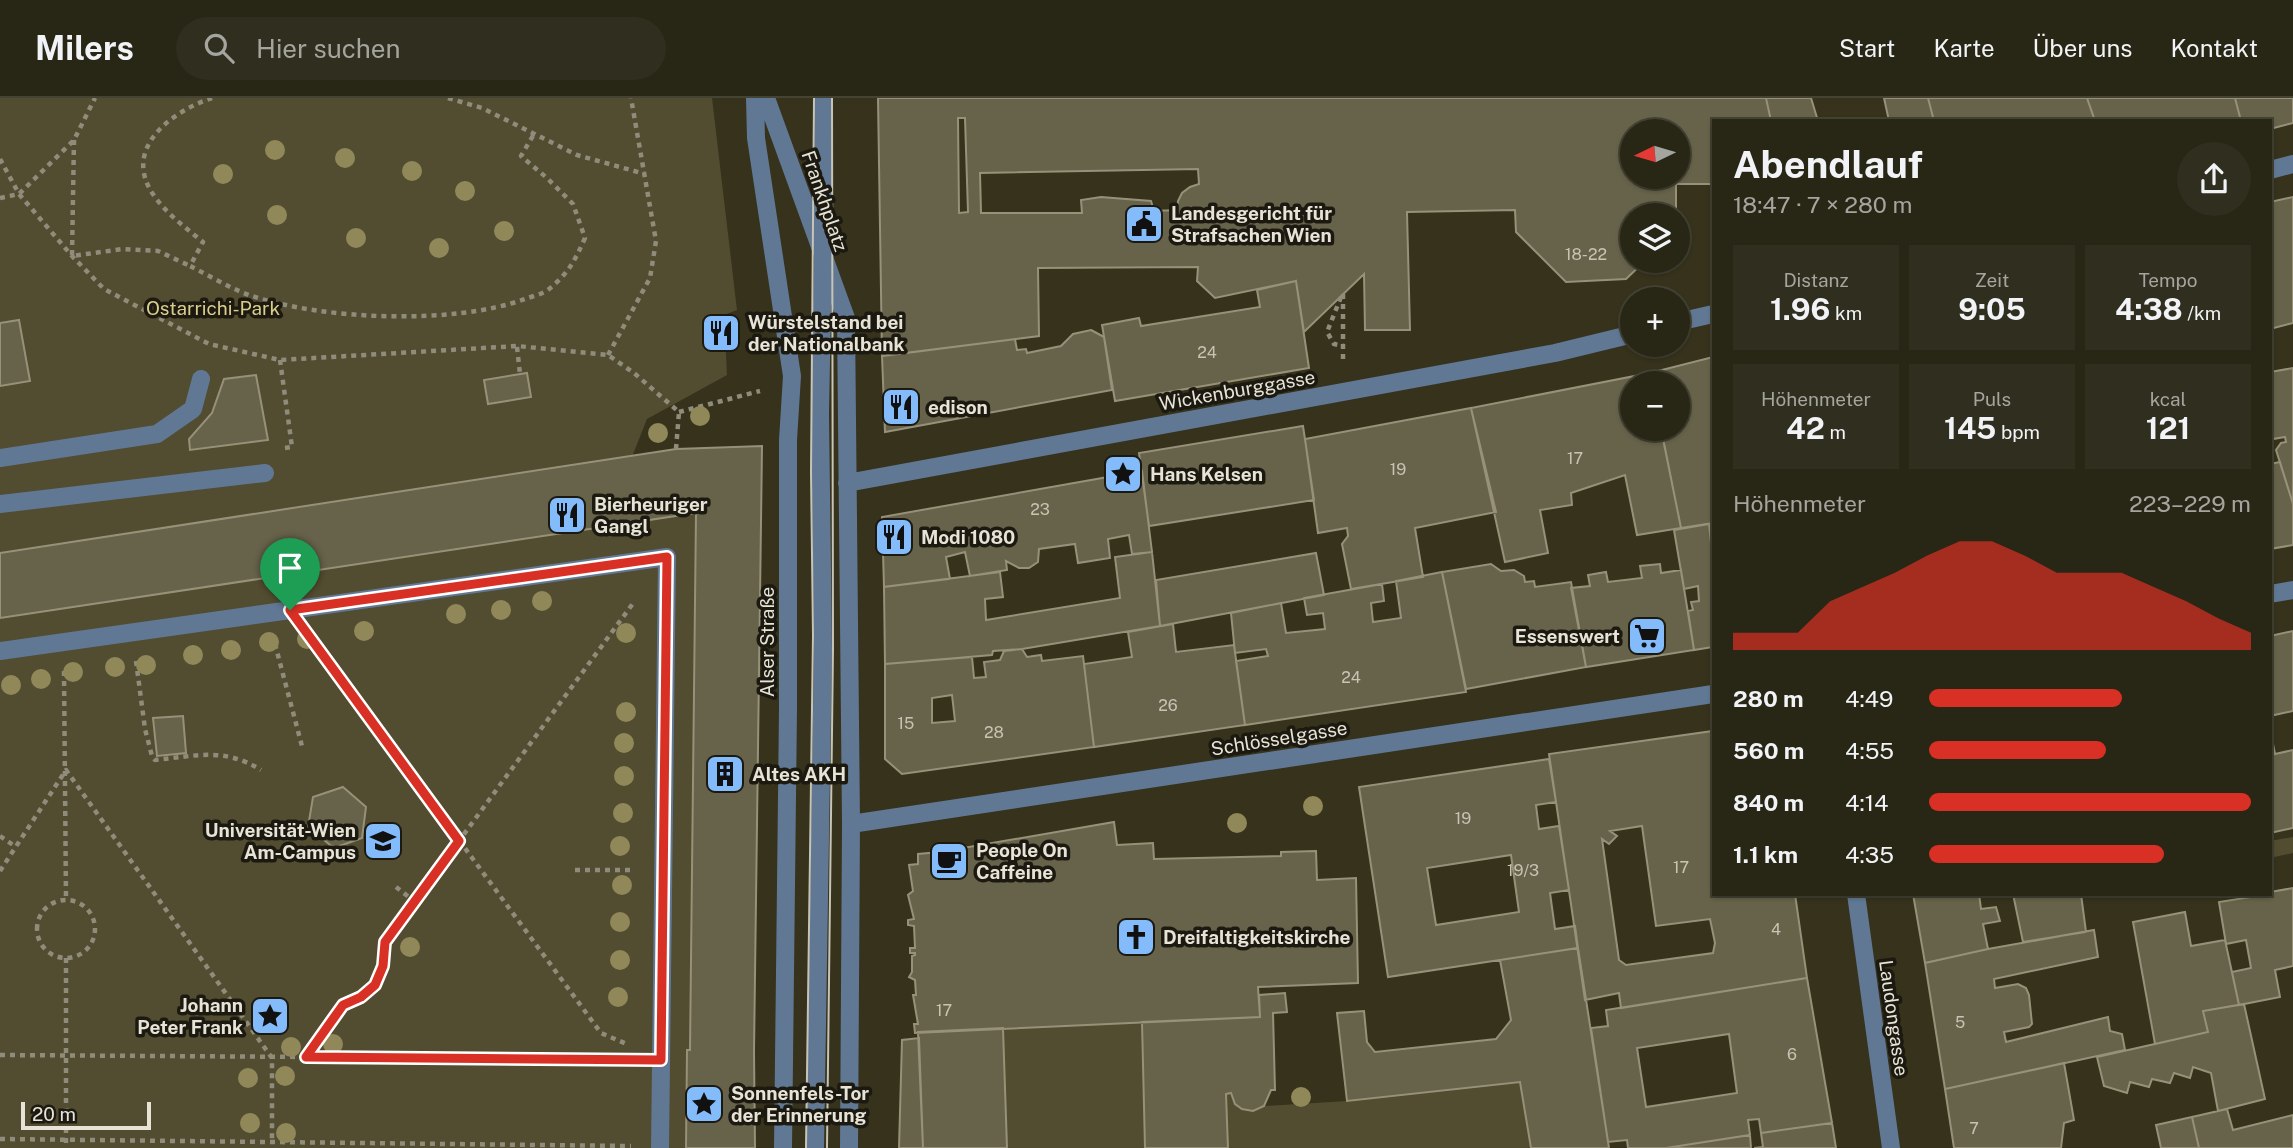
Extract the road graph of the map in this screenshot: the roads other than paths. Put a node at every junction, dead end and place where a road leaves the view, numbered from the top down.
1 (755, 98) edge
2 (766, 98) edge
3 (823, 98) edge
4 (2293, 164) edge
5 (2272, 169) edge
6 (821, 254) junction
7 (1712, 314) edge
8 (1690, 319) edge
9 (1620, 337) edge
10 (201, 379) dead end
11 (0, 458) edge
12 (265, 473) road end
13 (847, 483) junction
14 (0, 504) edge
15 (2293, 590) edge
16 (2272, 594) edge
17 (0, 651) edge
18 (1712, 694) edge
19 (851, 824) junction
20 (1856, 896) edge
21 (660, 1147) edge
22 (783, 1148) edge
23 (815, 1148) edge
24 (849, 1148) edge
25 (1891, 1148) edge

1 - 22 street, Alser Straße
2 - 6 street, Frankhplatz
3 - 6 street
4 - 5 street
6 - 13 street, Frankhplatz
6 - 23 street
7 - 8 street
9 - 13 street, Wickenburggasse
10 - 11 street
12 - 14 street
13 - 19 street
15 - 16 street
17 - 21 street
18 - 19 street, Schlösselgasse
19 - 24 street
20 - 25 street, Laudongasse

